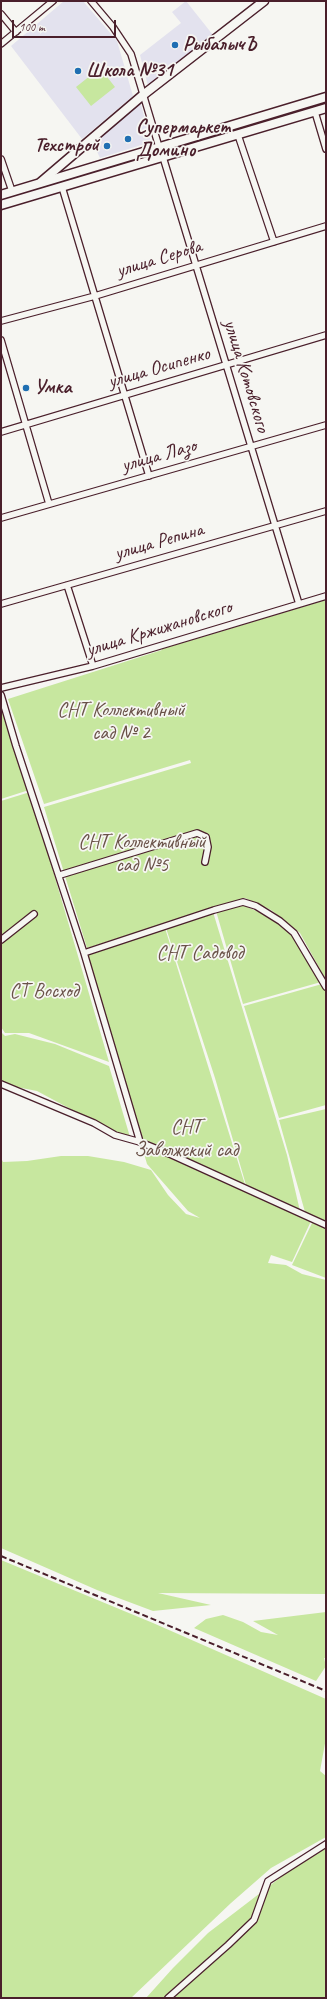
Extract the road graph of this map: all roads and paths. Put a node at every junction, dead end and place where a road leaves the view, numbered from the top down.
1 (53, 1) edge
2 (91, 1) edge
3 (264, 1) edge
4 (1, 14) edge
5 (16, 32) junction
6 (1, 44) edge
7 (143, 94) junction
8 (326, 97) edge
9 (326, 108) edge
10 (315, 112) junction
11 (238, 135) junction
12 (159, 147) junction
13 (326, 149) edge
14 (162, 157) junction
15 (1, 159) edge
16 (40, 183) junction
17 (62, 187) junction
18 (12, 191) junction
19 (41, 193) junction
20 (1, 195) edge
21 (1, 205) edge
22 (326, 226) edge
23 (274, 242) junction
24 (196, 265) junction
25 (95, 296) junction
26 (1, 321) edge
27 (326, 335) edge
28 (1, 340) edge
29 (227, 365) junction
30 (125, 395) junction
31 (26, 424) junction
32 (326, 425) edge
33 (1, 432) edge
34 (250, 446) junction
35 (149, 476) junction
36 (49, 504) junction
37 (326, 511) edge
38 (1, 518) edge
39 (275, 526) junction
40 (67, 585) junction
41 (326, 596) edge
42 (1, 604) edge
43 (299, 604) junction
44 (93, 666) junction
45 (1, 688) edge
46 (1, 695) edge
47 (205, 862) dead end
48 (60, 875) junction
49 (34, 914) dead end
50 (1, 940) edge
51 (84, 953) junction
52 (326, 987) edge
53 (1, 1084) edge
54 (140, 1142) junction
55 (326, 1225) edge
56 (326, 1844) edge
57 (168, 1998) edge

1 - 5 street
2 - 7 street
3 - 7 main road
4 - 5 street
5 - 6 street
7 - 12 street
7 - 16 main road
8 - 12 main road
9 - 10 main road
10 - 11 main road
10 - 13 street
11 - 14 main road
11 - 23 street
12 - 16 main road
14 - 17 main road
14 - 24 street, улица Котовского
15 - 18 street
16 - 18 main road
16 - 19 main road
17 - 19 main road
17 - 25 street
18 - 20 main road
19 - 21 main road
22 - 23 street, улица Серова
23 - 24 street, улица Серова
24 - 25 street, улица Серова
24 - 29 street, улица Котовского
25 - 26 street, улица Серова
25 - 30 street
27 - 29 street, улица Осипенко
28 - 31 street
29 - 30 street, улица Осипенко
29 - 34 street, улица Котовского
30 - 31 street, улица Осипенко
30 - 35 street
31 - 33 street, улица Осипенко
31 - 36 street
32 - 34 street, улица Лазо
34 - 35 street, улица Лазо
34 - 39 street, улица Котовского
35 - 36 street, улица Лазо
36 - 38 street, улица Лазо
37 - 39 street, улица Репина
39 - 40 street, улица Репина
39 - 43 street, улица Котовского
40 - 42 street, улица Репина
40 - 44 street
41 - 43 street, улица Кржижановского
43 - 44 street, улица Кржижановского
44 - 45 street, улица Кржижановского
46 - 48 street
47 - 48 street
48 - 51 street
49 - 50 street
51 - 52 street
51 - 54 street
53 - 54 street
54 - 55 street
56 - 57 street

